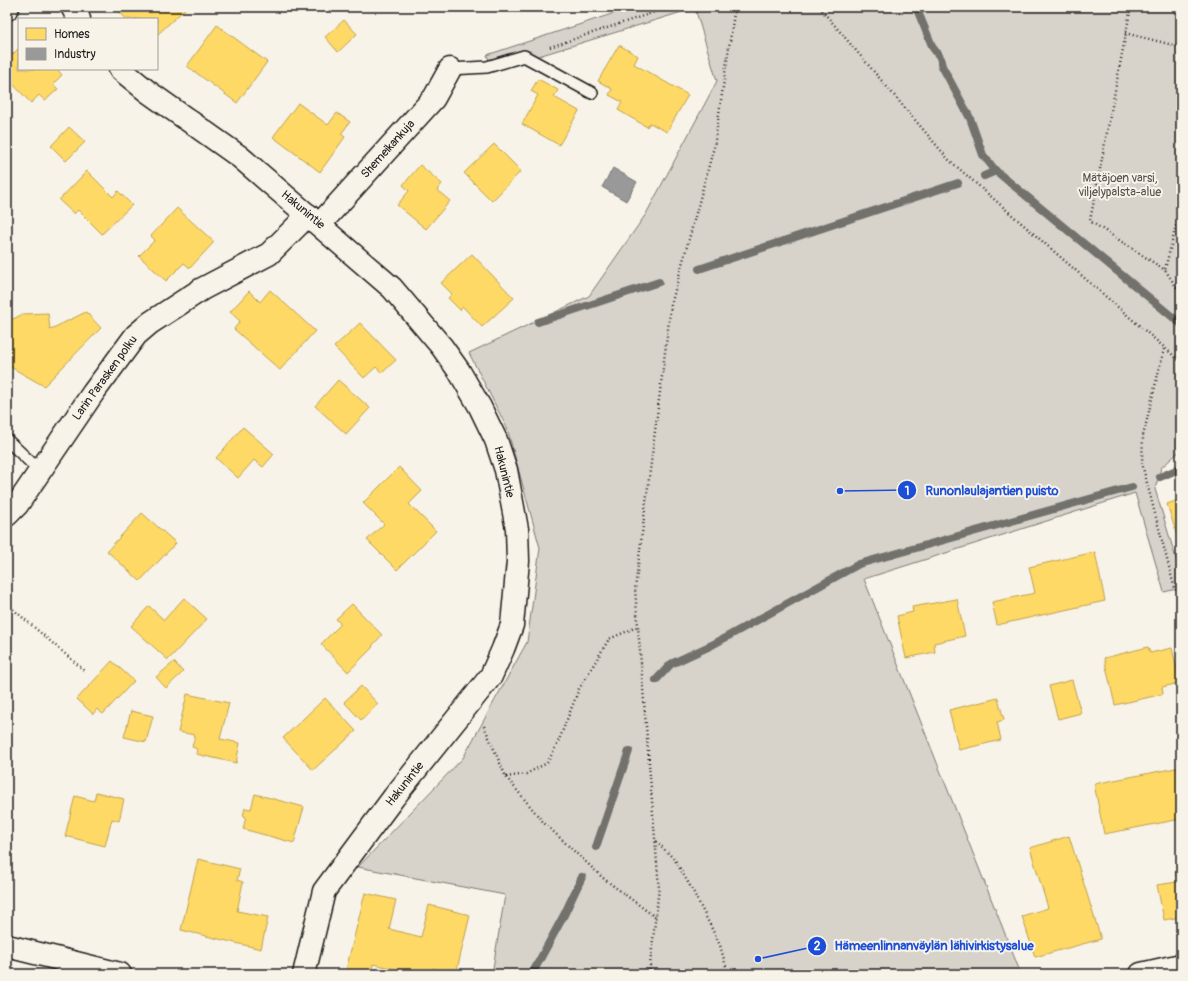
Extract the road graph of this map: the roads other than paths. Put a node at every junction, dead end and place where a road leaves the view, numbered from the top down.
1 (72, 7) edge
2 (78, 18) edge
3 (450, 69) joint
4 (121, 70) edge
5 (592, 93) dead end
6 (314, 220) junction
7 (7, 440) edge
8 (40, 471) junction
9 (7, 515) edge
10 (7, 946) edge
11 (1181, 965) edge
12 (110, 973) edge
13 (304, 974) edge
14 (1141, 974) edge

1 - 2 street
3 - 5 lane
3 - 6 street, Shemeikankuja
4 - 6 street, Hakunintie
6 - 8 street, Larin Parasken polku
6 - 13 street, Hakunintie
7 - 8 lane
8 - 9 street, Larin Parasken polku
10 - 12 street
11 - 14 street

